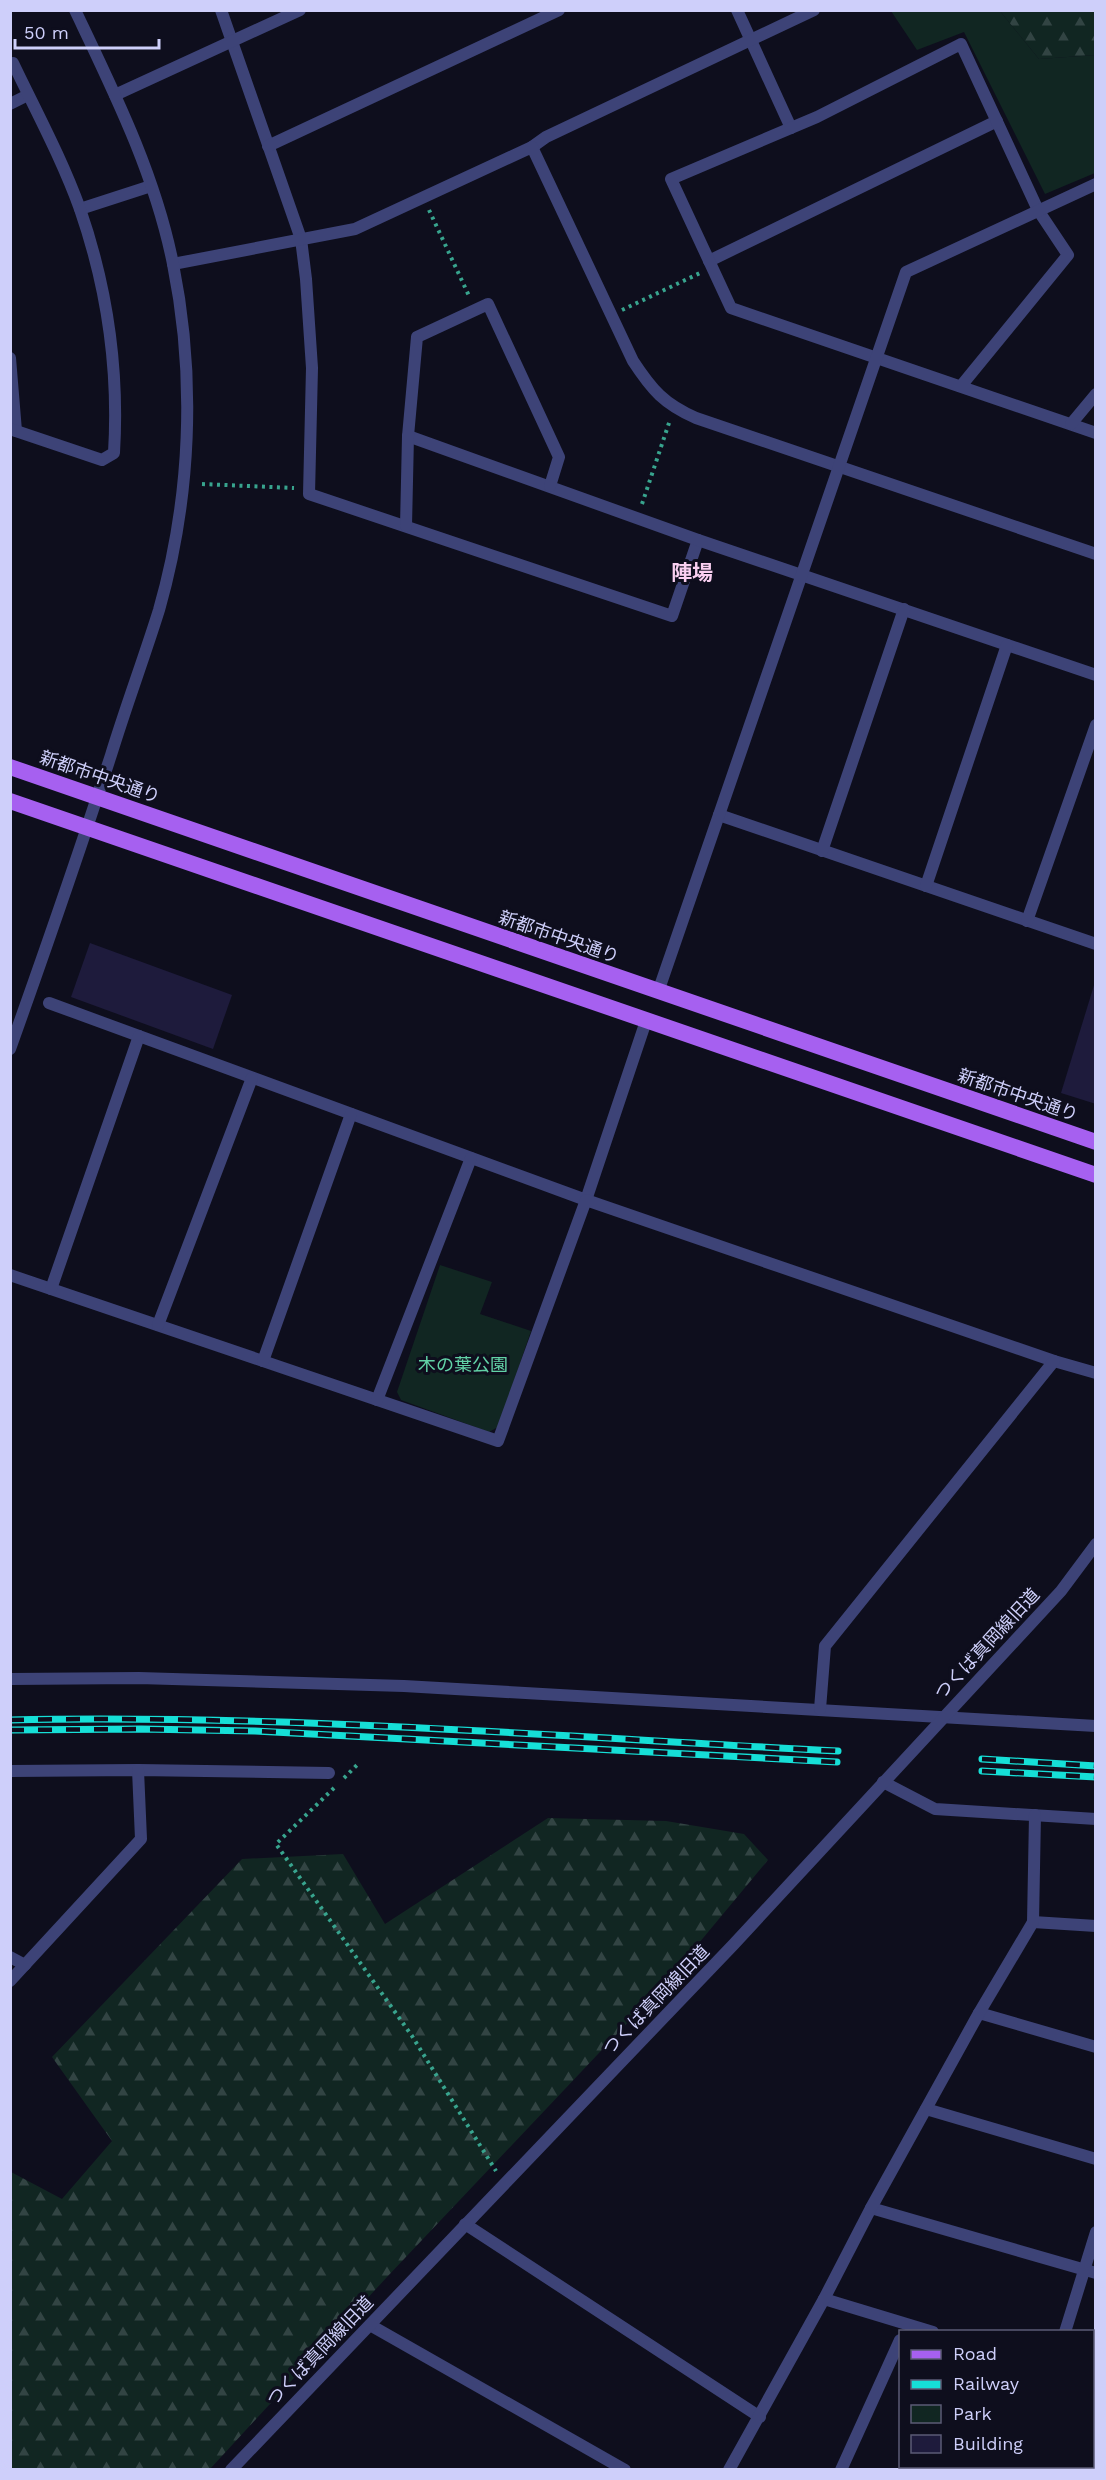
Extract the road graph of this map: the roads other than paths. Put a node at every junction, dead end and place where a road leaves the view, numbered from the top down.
1 (75, 10) edge
2 (221, 10) edge
3 (300, 10) edge
4 (559, 10) edge
5 (737, 10) edge
6 (814, 10) edge
7 (751, 40) junction
8 (232, 42) junction
9 (13, 63) dead end
10 (28, 95) junction
11 (115, 95) junction
12 (10, 104) edge
13 (997, 121) junction
14 (791, 128) junction
15 (268, 146) junction
16 (532, 147) junction
17 (1095, 184) edge
18 (152, 186) junction
19 (80, 209) junction
20 (1038, 210) junction
21 (301, 239) junction
22 (173, 264) junction
23 (711, 264) junction
24 (878, 357) junction
25 (10, 358) edge
26 (961, 386) junction
27 (1095, 394) edge
28 (1071, 424) junction
29 (13, 430) edge
30 (1095, 433) edge
31 (408, 436) junction
32 (840, 466) junction
33 (550, 486) junction
34 (406, 526) junction
35 (698, 540) junction
36 (1095, 554) edge
37 (801, 574) junction
38 (904, 609) junction
39 (1007, 645) junction
40 (1095, 675) edge
41 (1095, 725) edge
42 (10, 767) edge
43 (97, 796) junction
44 (10, 801) edge
45 (719, 815) junction
46 (87, 828) junction
47 (822, 851) junction
48 (926, 886) junction
49 (1027, 921) junction
50 (1095, 944) edge
51 (658, 992) junction
52 (49, 1003) dead end
53 (646, 1021) junction
54 (139, 1036) junction
55 (10, 1049) edge
56 (252, 1078) junction
57 (351, 1114) junction
58 (1095, 1142) edge
59 (471, 1158) junction
60 (1095, 1175) edge
61 (586, 1200) junction
62 (10, 1275) edge
63 (51, 1288) junction
64 (158, 1325) junction
65 (263, 1361) junction
66 (1054, 1361) junction
67 (1095, 1373) edge
68 (377, 1400) junction
69 (1095, 1544) edge
70 (10, 1679) edge
71 (820, 1709) junction
72 (945, 1716) junction
73 (1095, 1726) edge
74 (138, 1770) junction
75 (10, 1771) edge
76 (329, 1773) dead end
77 (883, 1782) junction
78 (1035, 1815) junction
79 (1095, 1819) edge
80 (1033, 1922) junction
81 (1095, 1926) edge
82 (10, 1957) edge
83 (25, 1965) junction
84 (10, 1982) edge
85 (979, 2013) junction
86 (1095, 2048) edge
87 (926, 2109) junction
88 (1095, 2158) edge
89 (871, 2208) junction
90 (465, 2223) junction
91 (1095, 2232) edge
92 (1090, 2271) edge
93 (824, 2299) junction
94 (370, 2325) junction
95 (906, 2328) edge
96 (924, 2330) edge
97 (1065, 2330) edge
98 (899, 2342) edge
99 (760, 2417) junction
100 (236, 2467) edge
101 (618, 2468) edge
102 (729, 2469) edge
103 (841, 2469) edge

1 - 11 street
2 - 8 street
3 - 8 street
4 - 15 street
5 - 7 street
6 - 7 street
7 - 14 street
7 - 16 street
8 - 11 street
8 - 15 street
9 - 10 street
10 - 12 street
10 - 19 street
11 - 18 street
13 - 14 street
13 - 20 street
13 - 23 street
14 - 23 street
15 - 21 street
16 - 21 street
16 - 32 street
17 - 20 street
18 - 19 street
18 - 22 street
19 - 29 street
20 - 24 street
20 - 26 street
21 - 22 street
21 - 34 street
22 - 43 street
23 - 24 street
24 - 26 street
24 - 32 street
25 - 29 street
26 - 28 street
27 - 28 street
28 - 30 street
31 - 33 street
31 - 33 street
31 - 34 street
32 - 36 street
32 - 37 street
33 - 35 street
34 - 35 street
35 - 37 street
37 - 38 street
37 - 45 street
38 - 39 street
38 - 47 street
39 - 40 street
39 - 48 street
41 - 49 street
42 - 43 main road, 新都市中央通り
43 - 46 street
43 - 51 main road, 新都市中央通り
44 - 46 main road
45 - 47 street
45 - 51 street
46 - 53 main road
46 - 55 street
47 - 48 street
48 - 49 street
49 - 50 street
51 - 58 main road, 新都市中央通り
52 - 54 street
53 - 60 main road
53 - 61 street
54 - 56 street
54 - 63 street
56 - 57 street
56 - 64 street
57 - 59 street
57 - 65 street
59 - 61 street
59 - 68 street
61 - 66 street
61 - 68 street
62 - 63 street
63 - 64 street
64 - 65 street
65 - 68 street
66 - 67 street
66 - 71 street
69 - 72 street, つくば真岡線旧道
70 - 71 street
71 - 72 street
72 - 73 street
72 - 77 street, つくば真岡線旧道
74 - 75 street
74 - 76 street
74 - 83 street
77 - 78 street
77 - 90 street, つくば真岡線旧道
78 - 79 street
78 - 80 street
80 - 81 street
80 - 85 street
82 - 83 street
83 - 84 street
85 - 86 street
85 - 87 street
87 - 88 street
87 - 89 street
89 - 92 street
89 - 93 street
90 - 94 street, つくば真岡線旧道
90 - 99 street
91 - 92 street
92 - 97 street
93 - 95 street
93 - 99 street
94 - 100 street, つくば真岡線旧道
94 - 101 street
95 - 96 street
98 - 103 street
99 - 102 street

